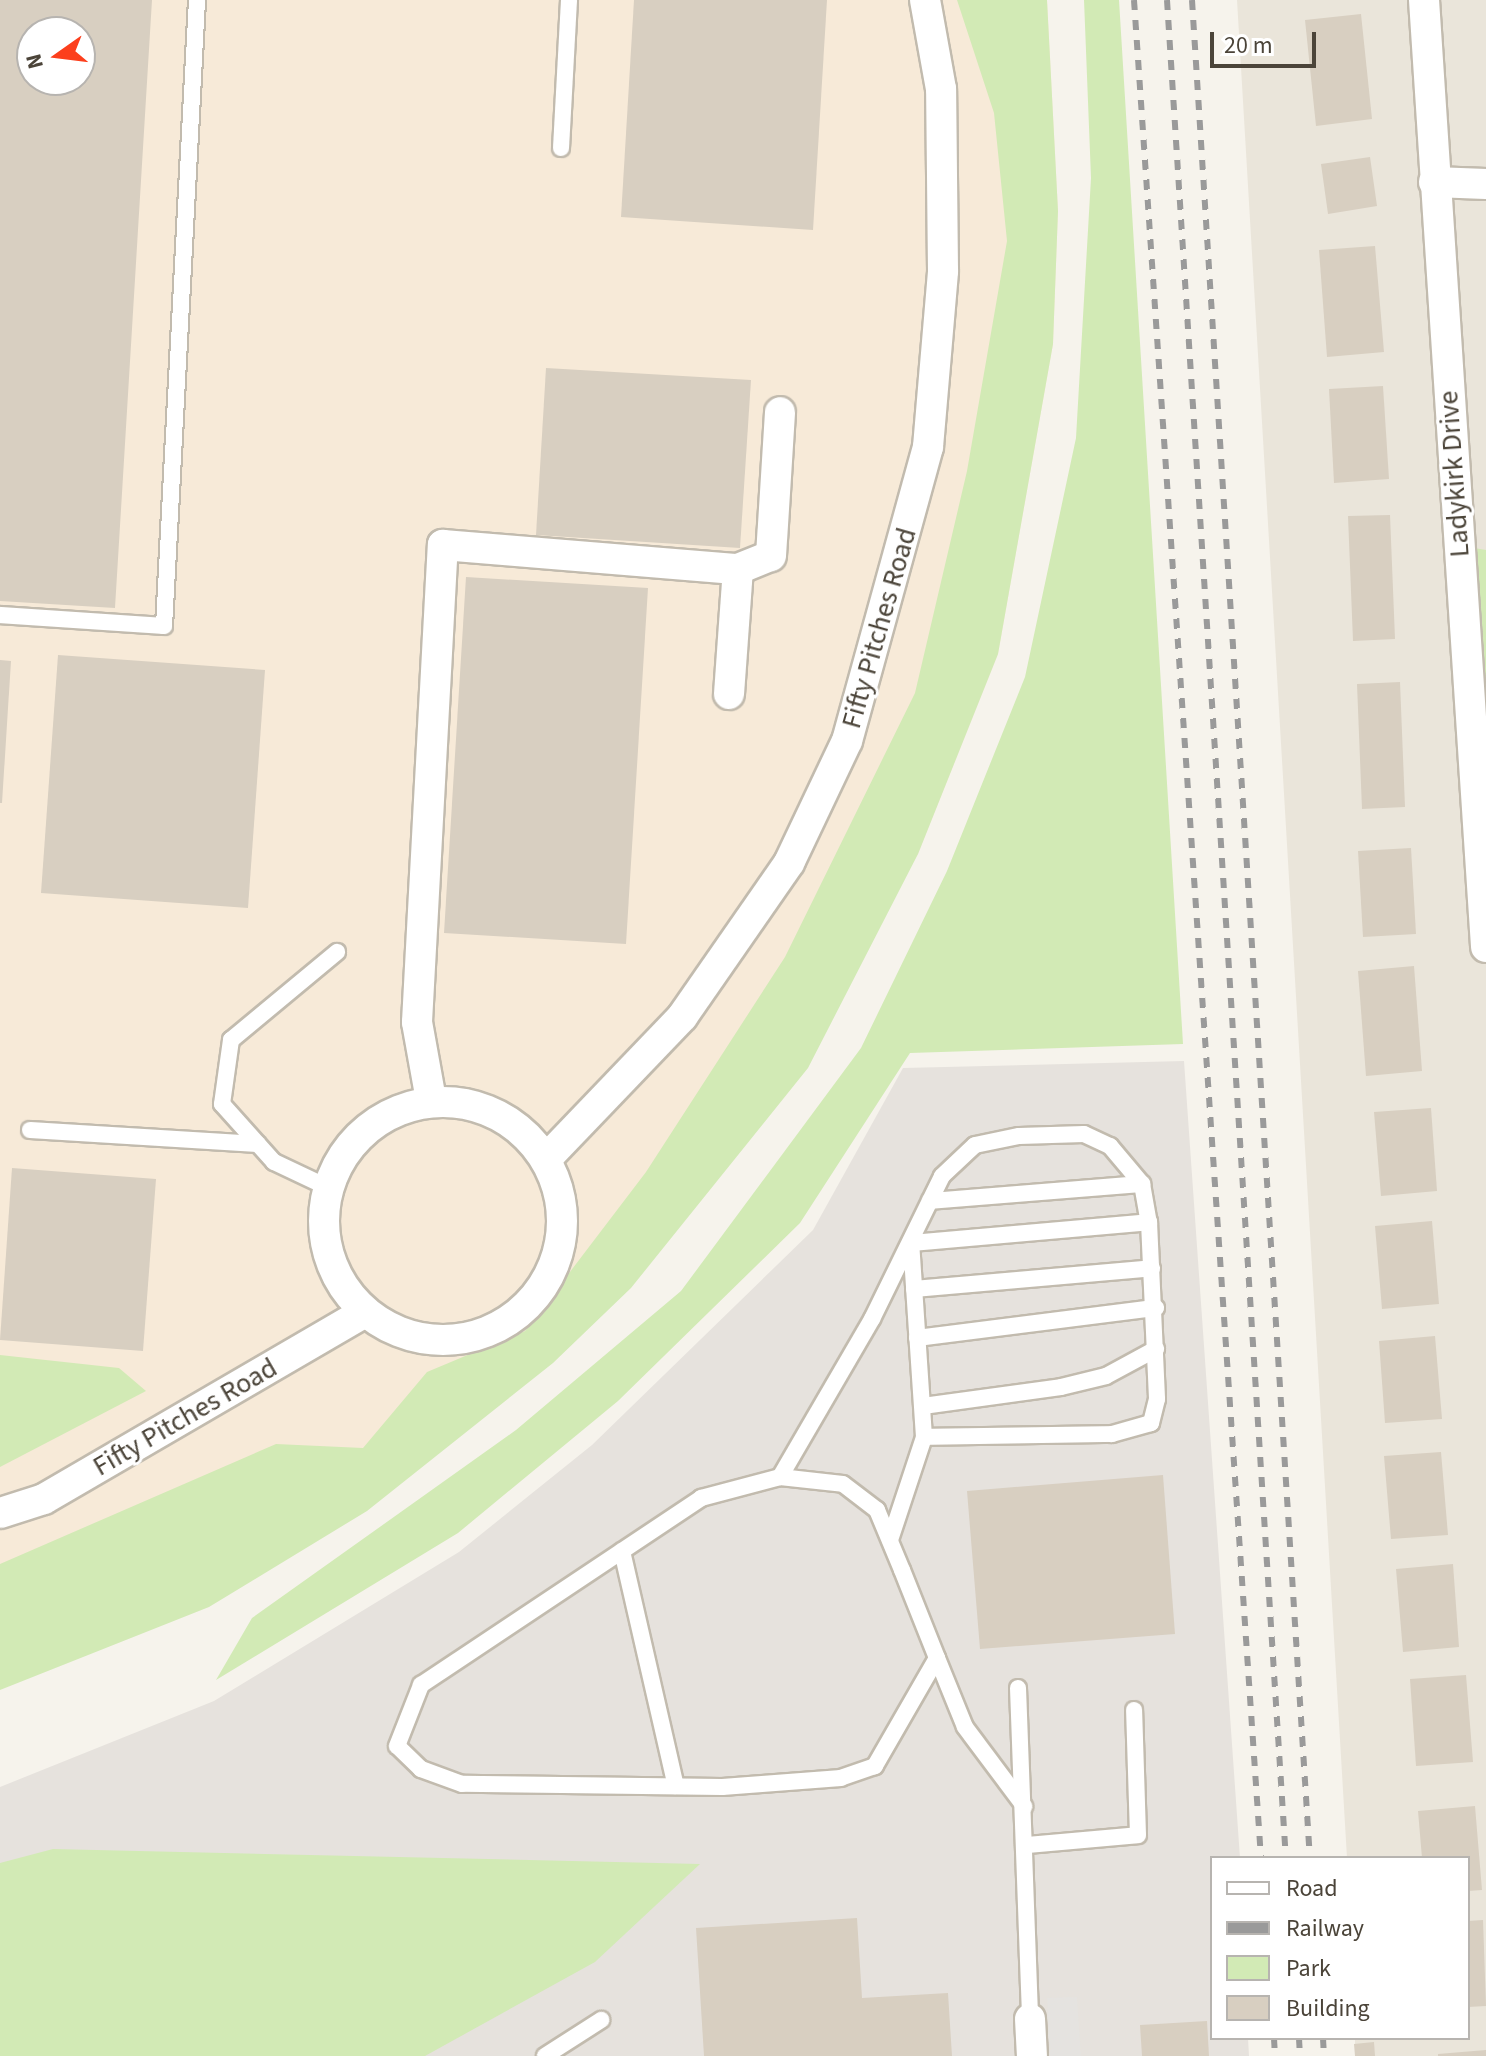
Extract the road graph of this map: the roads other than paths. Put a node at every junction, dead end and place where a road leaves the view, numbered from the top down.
1 (197, 0) edge
2 (569, 0) edge
3 (925, 0) edge
4 (1424, 0) edge
5 (561, 148) dead end
6 (1434, 182) junction
7 (1486, 184) edge
8 (780, 412) dead end
9 (738, 569) junction
10 (0, 615) edge
11 (729, 694) dead end
12 (1486, 947) edge
13 (337, 952) dead end
14 (431, 1100) junction
15 (30, 1130) dead end
16 (258, 1144) junction
17 (546, 1159) junction
18 (1142, 1184) junction
19 (327, 1187) junction
20 (930, 1201) junction
21 (1149, 1222) junction
22 (911, 1243) junction
23 (1152, 1268) junction
24 (914, 1289) junction
25 (1156, 1308) junction
26 (365, 1312) junction
27 (917, 1338) junction
28 (1156, 1349) junction
29 (923, 1406) junction
30 (924, 1437) junction
31 (780, 1477) junction
32 (0, 1513) edge
33 (890, 1540) junction
34 (622, 1551) junction
35 (937, 1658) junction
36 (1018, 1688) dead end
37 (1134, 1710) dead end
38 (676, 1786) junction
39 (1024, 1806) junction
40 (1027, 1845) junction
41 (1030, 2019) joint
42 (601, 2020) dead end
43 (545, 2056) edge
44 (1032, 2056) edge

1 - 10 lane
2 - 5 lane
3 - 17 street, Fifty Pitches Road
4 - 6 street, Ladykirk Drive
6 - 7 street
6 - 12 street, Ladykirk Drive
8 - 9 street
9 - 11 street
9 - 14 street
13 - 16 lane
14 - 17 street
14 - 19 street
15 - 16 lane
16 - 19 lane
17 - 26 street
18 - 20 lane
18 - 20 lane
18 - 21 lane
19 - 26 street
20 - 22 lane
21 - 22 lane
21 - 23 lane
22 - 24 lane
22 - 31 lane
23 - 24 lane
23 - 25 lane
24 - 27 lane
25 - 27 lane
25 - 28 lane
26 - 32 street, Fifty Pitches Road
27 - 29 lane
28 - 29 lane
28 - 30 lane
29 - 30 lane
30 - 33 lane
31 - 33 lane
31 - 34 lane
33 - 35 lane
34 - 38 lane
34 - 38 lane
35 - 38 lane
35 - 39 lane
36 - 39 lane
37 - 40 lane
39 - 40 lane
40 - 41 lane
41 - 44 street
42 - 43 lane

